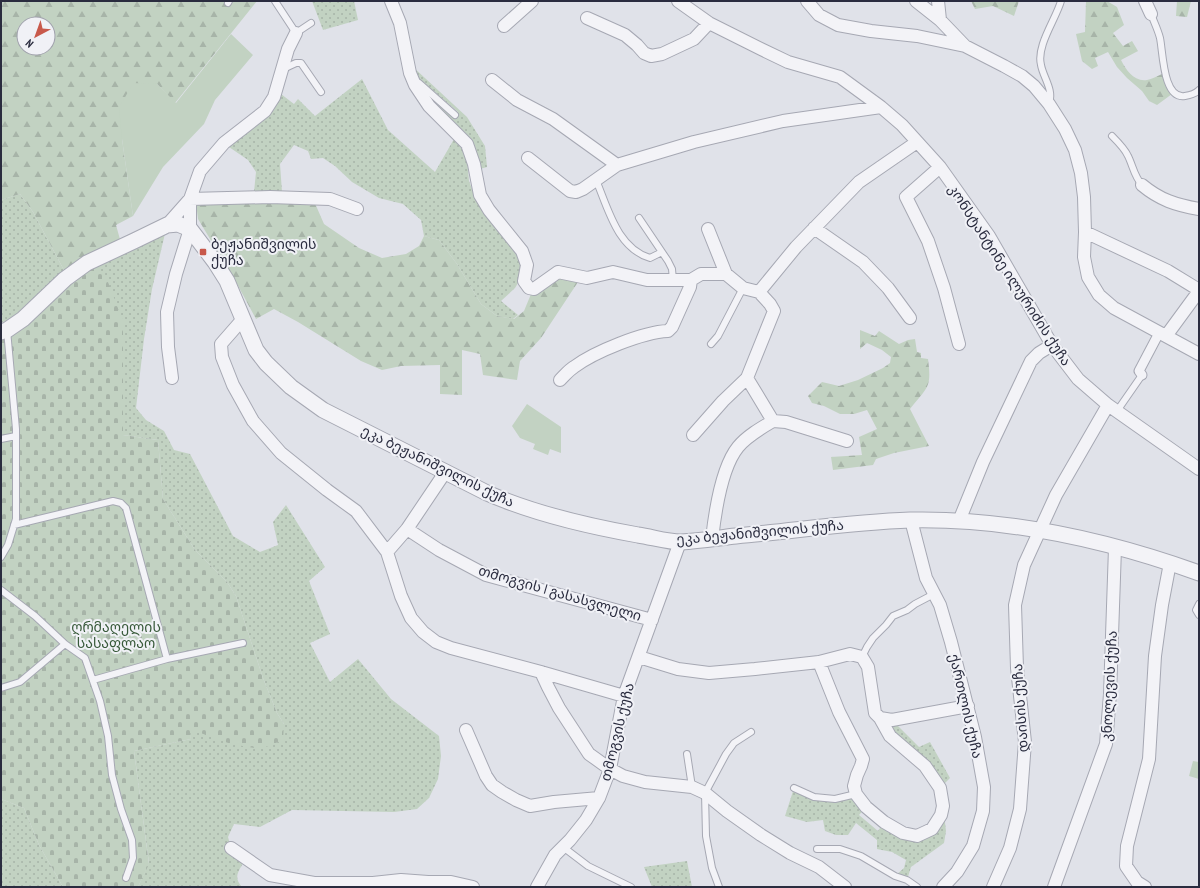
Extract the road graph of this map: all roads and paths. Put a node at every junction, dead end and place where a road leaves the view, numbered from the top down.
1 (275, 1) edge
2 (391, 1) edge
3 (532, 1) edge
4 (678, 1) edge
5 (807, 1) edge
6 (916, 1) edge
7 (938, 1) edge
8 (1062, 1) edge
9 (1145, 1) edge
10 (1151, 14) joint
11 (587, 18) dead end
12 (940, 20) junction
13 (312, 23) dead end
14 (709, 23) junction
15 (504, 26) dead end
16 (296, 33) junction
17 (965, 46) junction
18 (409, 68) junction
19 (283, 69) junction
20 (492, 80) dead end
21 (1199, 90) edge
22 (321, 92) dead end
23 (1048, 104) junction
24 (881, 107) junction
25 (455, 115) dead end
26 (1112, 136) dead end
27 (917, 142) junction
28 (528, 158) dead end
29 (617, 165) junction
30 (940, 168) junction
31 (596, 180) junction
32 (1142, 185) joint
33 (190, 199) junction
34 (357, 209) dead end
35 (1199, 209) edge
36 (639, 218) dead end
37 (167, 225) junction
38 (814, 228) junction
39 (190, 229) junction
40 (708, 229) dead end
41 (1085, 232) junction
42 (662, 252) junction
43 (726, 274) junction
44 (673, 280) junction
45 (691, 280) junction
46 (744, 288) junction
47 (1199, 290) edge
48 (759, 292) junction
49 (910, 318) dead end
50 (242, 320) junction
51 (4, 331) edge
52 (1162, 334) junction
53 (711, 344) dead end
54 (959, 344) dead end
55 (1052, 345) junction
56 (1199, 354) edge
57 (1142, 375) joint
58 (172, 378) dead end
59 (747, 378) junction
60 (560, 380) dead end
61 (1112, 408) junction
62 (773, 421) junction
63 (694, 435) dead end
64 (16, 436) junction
65 (1, 438) edge
66 (846, 441) dead end
67 (1199, 469) edge
68 (446, 471) junction
69 (911, 520) junction
70 (959, 521) junction
71 (14, 525) junction
72 (407, 529) junction
73 (1040, 530) junction
74 (712, 539) junction
75 (680, 542) junction
76 (1115, 548) junction
77 (387, 552) junction
78 (1, 557) edge
79 (1170, 563) junction
80 (1199, 573) edge
81 (1, 590) edge
82 (934, 594) junction
83 (1199, 604) edge
84 (1199, 615) edge
85 (652, 620) junction
86 (243, 643) dead end
87 (65, 644) junction
88 (639, 657) junction
89 (862, 657) junction
90 (167, 659) junction
91 (819, 662) junction
92 (542, 672) junction
93 (93, 680) junction
94 (1, 688) edge
95 (624, 696) junction
96 (968, 706) junction
97 (880, 718) junction
98 (466, 730) dead end
99 (751, 732) dead end
100 (687, 754) dead end
101 (610, 769) junction
102 (692, 788) junction
103 (794, 788) dead end
104 (705, 793) junction
105 (856, 794) junction
106 (599, 798) junction
107 (563, 847) junction
108 (231, 848) dead end
109 (817, 849) dead end
110 (126, 878) dead end
111 (393, 884) edge
112 (473, 887) edge
113 (537, 887) edge
114 (631, 887) edge
115 (719, 887) edge
116 (845, 887) edge
117 (918, 887) edge
118 (943, 887) edge
119 (993, 887) edge
120 (1054, 887) edge
121 (1144, 887) edge

1 - 16 lane
2 - 18 street
3 - 15 street
4 - 14 street, კონსტანტინე ილურიძის ქუჩა
5 - 17 street
6 - 12 street
7 - 12 street
8 - 23 lane
9 - 10 street
10 - 21 lane
11 - 14 street
12 - 17 street
13 - 16 lane
14 - 24 street, კონსტანტინე ილურიძის ქუჩა
16 - 19 street
17 - 23 street
18 - 25 lane
18 - 44 street
19 - 22 lane
19 - 33 street
20 - 29 street
23 - 41 street
24 - 27 street, კონსტანტინე ილურიძის ქუჩა
24 - 29 street
26 - 32 lane
27 - 30 street, კონსტანტინე ილურიძის ქუჩა
27 - 38 street
28 - 31 street
29 - 31 street
30 - 54 street
30 - 55 street, კონსტანტინე ილურიძის ქუჩა
31 - 42 lane
32 - 35 street
33 - 34 street
33 - 37 street
33 - 39 street
36 - 42 lane
37 - 39 street
37 - 51 street
38 - 48 street
38 - 49 street
39 - 50 street, ეკა ბეჟანიშვილის ქუჩა
39 - 58 street
40 - 43 street
41 - 47 street
41 - 52 street
42 - 44 lane
43 - 45 street
43 - 46 street
44 - 45 street
45 - 60 street
46 - 48 street
46 - 53 lane
47 - 52 street
48 - 59 street
50 - 68 street, ეკა ბეჟანიშვილის ქუჩა
50 - 77 street
51 - 64 lane
52 - 56 street
52 - 57 street
55 - 61 street, კონსტანტინე ილურიძის ქუჩა
55 - 70 street
57 - 61 lane
59 - 62 street
59 - 63 street
61 - 67 street, კონსტანტინე ილურიძის ქუჩა
61 - 73 street, დაისის ქუჩა
62 - 66 street
62 - 74 street
64 - 65 lane
64 - 71 lane
68 - 72 street
68 - 75 street, ეკა ბეჟანიშვილის ქუჩა
69 - 70 street, ეკა ბეჟანიშვილის ქუჩა
69 - 74 street, ეკა ბეჟანიშვილის ქუჩა
69 - 82 street, ქართლის ქუჩა
70 - 73 street, ეკა ბეჟანიშვილის ქუჩა
71 - 78 lane
71 - 90 lane
72 - 77 street
72 - 85 street, თმოგვის I გასასვლელი
73 - 76 street, ეკა ბეჟანიშვილის ქუჩა
73 - 119 street, დაისის ქუჩა
74 - 75 street, ეკა ბეჟანიშვილის ქუჩა
75 - 85 street, თმოგვის ქუჩა
76 - 79 street, ეკა ბეჟანიშვილის ქუჩა
76 - 120 street, კნოლევის ქუჩა
77 - 92 street
79 - 80 street, ეკა ბეჟანიშვილის ქუჩა
79 - 121 street
81 - 87 lane
82 - 89 lane
82 - 96 street, ქართლის ქუჩა
83 - 84 lane
85 - 88 street, თმოგვის ქუჩა
86 - 90 lane
87 - 93 lane
87 - 94 lane
88 - 91 street
88 - 95 street, თმოგვის ქუჩა
89 - 91 street
89 - 97 street
90 - 93 lane
91 - 105 street
92 - 95 street
92 - 101 street
93 - 110 lane
95 - 101 street, თმოგვის ქუჩა
96 - 97 street
96 - 118 street, ქართლის ქუჩა
97 - 105 street
98 - 106 street
99 - 104 lane
100 - 102 lane
101 - 102 street
101 - 106 street, თმოგვის ქუჩა
102 - 104 street
103 - 105 lane
104 - 115 lane
104 - 116 street
106 - 107 street, თმოგვის ქუჩა
107 - 113 street, თმოგვის ქუჩა
107 - 114 lane
108 - 111 street
109 - 117 lane
111 - 112 street

